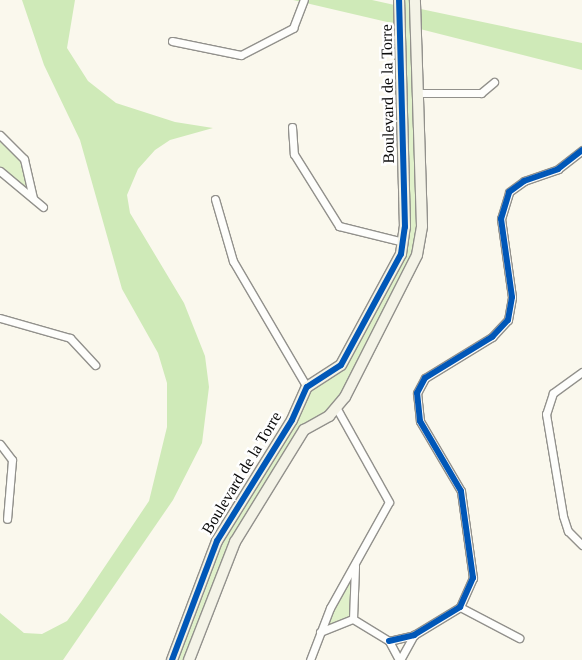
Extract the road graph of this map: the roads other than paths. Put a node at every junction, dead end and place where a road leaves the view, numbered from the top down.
1 (304, 0) edge
2 (399, 0) edge
3 (415, 0) edge
4 (172, 41) dead end
5 (494, 82) dead end
6 (417, 93) junction
7 (292, 127) dead end
8 (0, 135) edge
9 (582, 150) edge
10 (0, 171) edge
11 (33, 198) junction
12 (215, 199) dead end
13 (43, 207) dead end
14 (403, 242) junction
15 (0, 318) edge
16 (95, 365) dead end
17 (341, 365) junction
18 (582, 372) edge
19 (354, 377) junction
20 (307, 387) junction
21 (336, 408) junction
22 (292, 420) junction
23 (304, 430) junction
24 (0, 444) edge
25 (7, 519) dead end
26 (582, 544) edge
27 (355, 566) junction
28 (460, 608) junction
29 (353, 618) junction
30 (320, 632) junction
31 (414, 635) junction
32 (519, 638) dead end
33 (389, 641) junction
34 (172, 660) edge
35 (189, 660) edge
36 (310, 660) edge
37 (399, 660) edge

1 - 4 street
2 - 14 street, Boulevard de la Torre
3 - 6 street, Boulevard de la Torre
5 - 6 street
6 - 19 street, Boulevard de la Torre
7 - 14 street
8 - 11 street
9 - 28 street
10 - 11 street
11 - 13 street
12 - 20 street
14 - 17 street, Boulevard de la Torre
15 - 16 street
17 - 19 street
17 - 20 street, Boulevard de la Torre
18 - 26 street
19 - 21 street, Boulevard de la Torre
20 - 22 street, Boulevard de la Torre
21 - 23 street, Boulevard de la Torre
21 - 27 street
22 - 23 street
22 - 34 street, Boulevard de la Torre
23 - 35 street, Boulevard de la Torre
24 - 25 street
27 - 29 street
27 - 30 street
28 - 31 street
28 - 32 street
29 - 30 street
29 - 33 street
30 - 36 street
31 - 33 street
31 - 37 street
33 - 37 street

